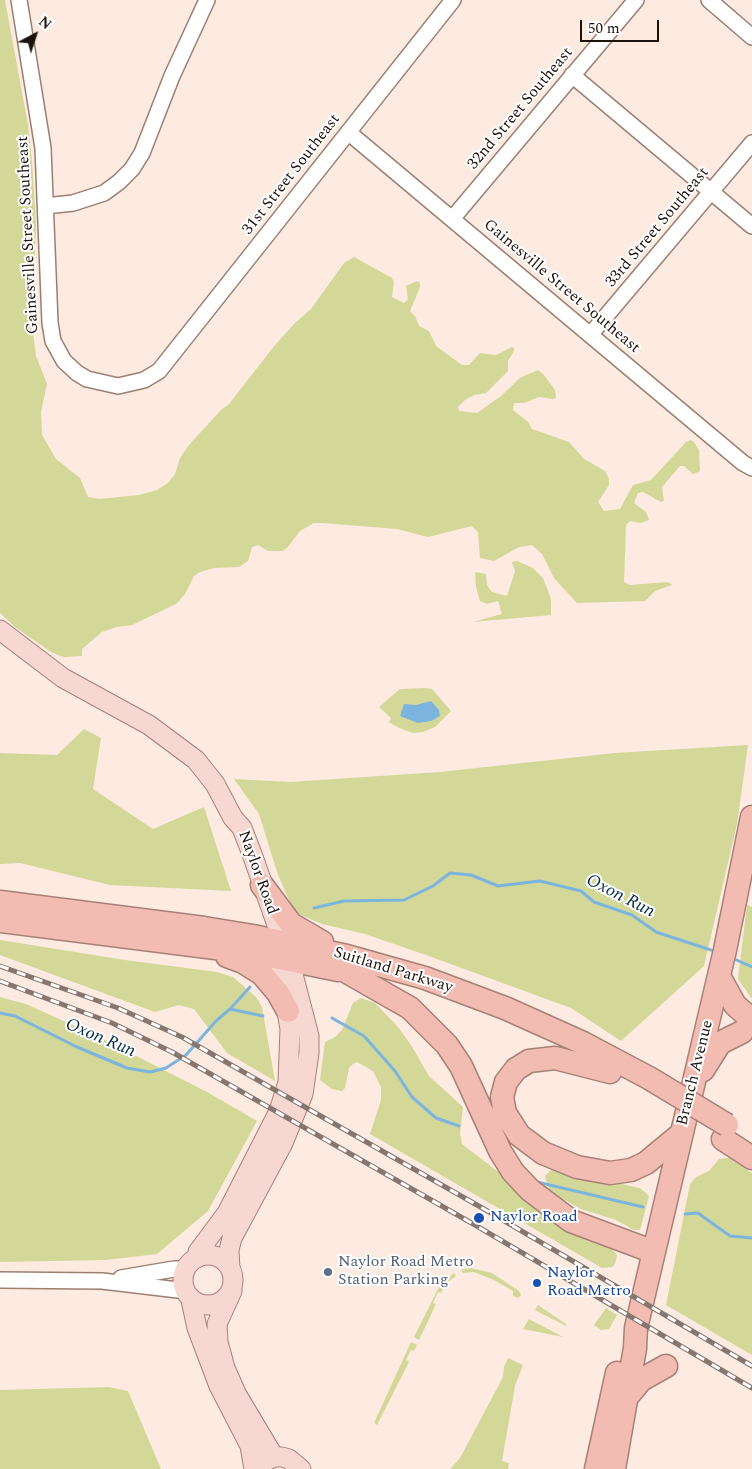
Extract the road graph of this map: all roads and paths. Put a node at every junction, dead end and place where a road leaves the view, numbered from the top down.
1 (20, 0) edge
2 (207, 0) edge
3 (453, 0) edge
4 (636, 0) edge
5 (709, 0) edge
6 (752, 37) edge
7 (572, 75) junction
8 (348, 132) junction
9 (752, 143) edge
10 (711, 192) junction
11 (46, 206) junction
12 (452, 218) junction
13 (752, 226) edge
14 (590, 335) junction
15 (158, 372) joint
16 (752, 468) edge
17 (0, 630) edge
18 (0, 650) edge
19 (34, 657) junction
20 (752, 817) edge
21 (234, 818) junction
22 (262, 885) junction
23 (0, 902) edge
24 (0, 921) edge
25 (191, 944) junction
26 (278, 949) junction
27 (367, 961) junction
28 (347, 972) junction
29 (719, 976) junction
30 (288, 1011) junction
31 (709, 1018) junction
32 (749, 1028) edge
33 (610, 1072) junction
34 (648, 1085) junction
35 (690, 1097) junction
36 (725, 1132) junction
37 (681, 1134) junction
38 (752, 1142) edge
39 (752, 1158) edge
40 (631, 1170) junction
41 (667, 1198) junction
42 (654, 1252) junction
43 (191, 1263) junction
44 (230, 1268) junction
45 (0, 1280) edge
46 (102, 1281) junction
47 (232, 1290) junction
48 (188, 1294) junction
49 (636, 1328) junction
50 (666, 1366) dead end
51 (627, 1397) junction
52 (274, 1457) junction
53 (256, 1469) edge
54 (301, 1469) edge
55 (596, 1469) edge
56 (614, 1469) edge

1 - 11 street, Gainesville Street Southeast
2 - 11 street
3 - 8 street, 31st Street Southeast
4 - 7 street, 32nd Street Southeast
5 - 6 street
7 - 10 street
7 - 12 street, 32nd Street Southeast
8 - 12 street, Gainesville Street Southeast
8 - 15 street, 31st Street Southeast
9 - 10 street, 33rd Street Southeast
10 - 13 street
10 - 14 street, 33rd Street Southeast
11 - 15 street, Gainesville Street Southeast
12 - 14 street, Gainesville Street Southeast
14 - 16 street, Gainesville Street Southeast
17 - 19 main road, Naylor Road
18 - 19 main road
19 - 21 main road, Naylor Road
20 - 29 highway, Branch Avenue
21 - 22 main road, Naylor Road
21 - 26 main road, Naylor Road
22 - 26 main road, Naylor Road
22 - 27 highway
23 - 26 highway, Suitland Parkway
24 - 25 highway, Suitland Parkway
25 - 26 highway, Suitland Parkway
25 - 30 highway
26 - 27 highway, Suitland Parkway
26 - 28 highway, Suitland Parkway
26 - 30 main road, Naylor Road
26 - 44 main road, Naylor Road
27 - 34 highway, Suitland Parkway
28 - 33 highway, Suitland Parkway
28 - 42 highway
29 - 31 highway, Branch Avenue
29 - 32 highway
30 - 43 main road, Naylor Road
31 - 32 highway
31 - 35 highway, Branch Avenue
32 - 35 highway
33 - 34 highway, Suitland Parkway
33 - 40 highway
34 - 36 highway, Suitland Parkway
35 - 37 highway, Branch Avenue
36 - 38 highway, Suitland Parkway
36 - 39 highway, Suitland Parkway
37 - 40 highway
37 - 41 highway, Branch Avenue
40 - 41 highway
41 - 42 highway, Branch Avenue
42 - 49 highway, Branch Avenue
43 - 44 main road
43 - 46 street
43 - 48 main road
44 - 47 main road
45 - 46 street
46 - 48 street
47 - 48 main road
47 - 52 main road
48 - 53 main road
49 - 51 highway, Branch Avenue
49 - 55 highway, Branch Avenue
50 - 51 highway
51 - 56 highway, Branch Avenue
52 - 53 main road
52 - 54 main road

